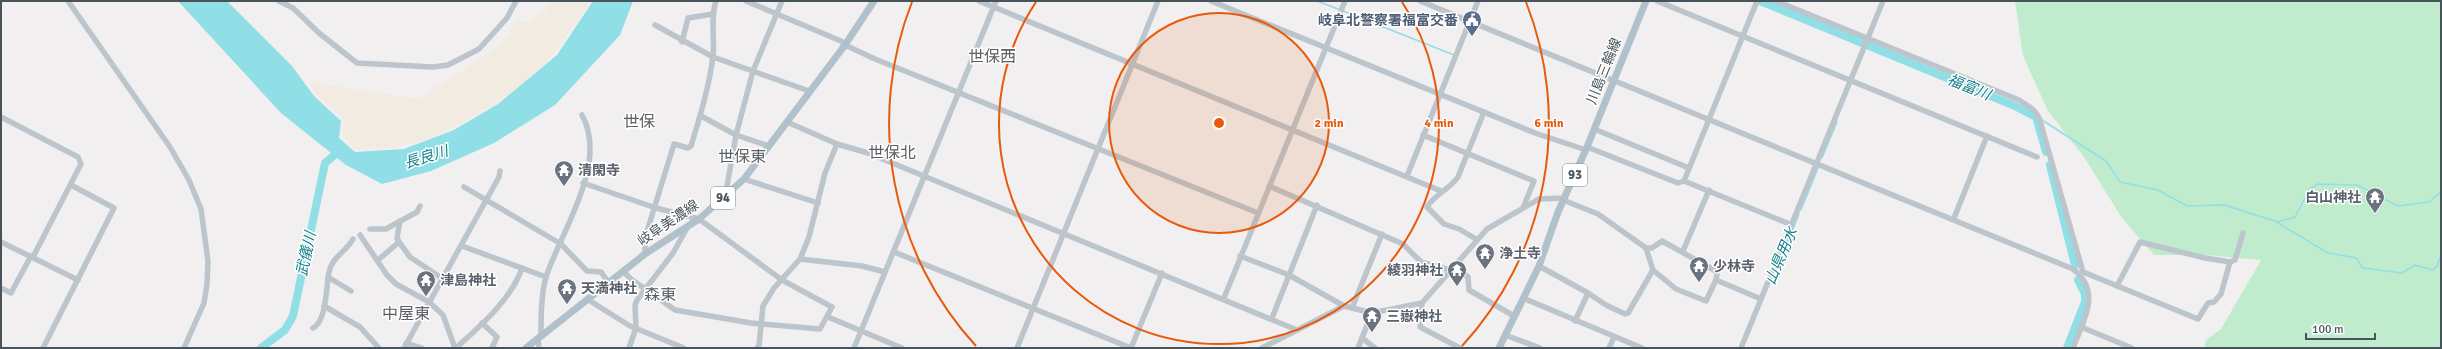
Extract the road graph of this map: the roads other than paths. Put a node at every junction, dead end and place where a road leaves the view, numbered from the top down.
1 (68, 1) edge
2 (279, 1) edge
3 (516, 1) edge
4 (716, 1) edge
5 (746, 1) edge
6 (782, 1) edge
7 (874, 1) edge
8 (979, 1) edge
9 (1158, 1) edge
10 (1211, 1) edge
11 (1345, 1) edge
12 (1420, 1) edge
13 (1478, 1) edge
14 (1646, 1) edge
15 (1657, 1) edge
16 (1776, 1) edge
17 (1883, 1) edge
18 (1757, 2) edge
19 (995, 4) edge
20 (1790, 4) edge
21 (713, 14) junction
22 (777, 14) junction
23 (1470, 21) junction
24 (655, 25) dead end
25 (1743, 36) junction
26 (1868, 38) junction
27 (682, 42) junction
28 (845, 45) junction
29 (1326, 48) junction
30 (712, 57) junction
31 (1133, 64) junction
32 (753, 72) junction
33 (1614, 80) junction
34 (1851, 80) junction
35 (809, 91) junction
36 (959, 91) junction
37 (1440, 94) junction
38 (1484, 112) junction
39 (582, 115) dead end
40 (701, 116) junction
41 (1, 117) edge
42 (1709, 119) junction
43 (787, 122) junction
44 (1594, 129) junction
45 (1292, 130) junction
46 (736, 135) junction
47 (1423, 135) junction
48 (1987, 136) junction
49 (838, 144) junction
50 (769, 146) junction
51 (1099, 147) junction
52 (1586, 148) junction
53 (1467, 153) junction
54 (2038, 157) dead end
55 (1818, 163) junction
56 (1689, 168) junction
57 (500, 171) dead end
58 (925, 176) junction
59 (1407, 176) junction
60 (744, 180) junction
61 (1684, 181) junction
62 (584, 183) junction
63 (71, 185) junction
64 (1269, 186) junction
65 (464, 188) dead end
66 (1709, 190) junction
67 (1441, 191) junction
68 (728, 194) junction
69 (487, 199) junction
70 (1564, 199) junction
71 (818, 203) junction
72 (1317, 205) junction
73 (420, 206) dead end
74 (656, 208) junction
75 (1523, 208) junction
76 (1258, 213) junction
77 (1954, 218) junction
78 (699, 219) junction
79 (400, 221) junction
80 (1792, 225) junction
81 (687, 228) junction
82 (370, 229) dead end
83 (1063, 233) junction
84 (2243, 233) dead end
85 (1382, 234) junction
86 (360, 235) dead end
87 (353, 239) dead end
88 (1476, 239) junction
89 (1, 242) edge
90 (399, 242) junction
91 (561, 244) junction
92 (462, 246) junction
93 (1646, 248) junction
94 (1683, 251) junction
95 (894, 252) junction
96 (645, 254) junction
97 (1240, 256) junction
98 (32, 257) junction
99 (800, 259) junction
100 (378, 260) junction
101 (2230, 262) junction
102 (1539, 266) junction
103 (522, 268) junction
104 (1452, 268) junction
105 (1653, 270) junction
106 (623, 271) junction
107 (885, 272) junction
108 (1162, 273) junction
109 (2082, 273) junction
110 (1289, 275) junction
111 (328, 277) junction
112 (546, 277) junction
113 (443, 279) junction
114 (78, 280) junction
115 (782, 280) junction
116 (1716, 280) junction
117 (608, 282) junction
118 (2117, 286) junction
119 (1, 288) edge
120 (644, 288) junction
121 (351, 291) dead end
122 (1588, 293) junction
123 (1224, 298) junction
124 (1523, 298) junction
125 (587, 299) junction
126 (1761, 299) junction
127 (429, 302) junction
128 (1422, 303) junction
129 (324, 306) junction
130 (1344, 306) junction
131 (1033, 308) junction
132 (1352, 308) junction
133 (1372, 313) junction
134 (1514, 316) junction
135 (828, 317) junction
136 (1272, 318) junction
137 (1575, 321) junction
138 (482, 323) junction
139 (762, 324) junction
140 (2081, 327) junction
141 (313, 328) dead end
142 (636, 328) junction
143 (1297, 330) junction
144 (861, 331) junction
145 (1506, 335) junction
146 (539, 336) junction
147 (1614, 337) junction
148 (1362, 338) junction
149 (405, 345) edge
150 (1271, 346) edge
151 (43, 348) edge
152 (184, 348) edge
153 (379, 348) edge
154 (422, 348) edge
155 (455, 348) edge
156 (492, 348) edge
157 (526, 348) edge
158 (539, 348) edge
159 (629, 348) edge
160 (684, 348) edge
161 (756, 348) edge
162 (854, 348) edge
163 (902, 348) edge
164 (1016, 348) edge
165 (1131, 348) edge
166 (1262, 348) edge
167 (1358, 348) edge
168 (1375, 348) edge
169 (1460, 348) edge
170 (1500, 348) edge
171 (1540, 348) edge
172 (1609, 348) edge
173 (1642, 348) edge
174 (1741, 348) edge
175 (2073, 348) edge
176 (2132, 348) edge

1 - 152 street
2 - 3 street
4 - 21 street
5 - 22 street
6 - 22 street
7 - 28 main road, 岐阜美濃線 / 94
8 - 19 street
9 - 31 street
10 - 29 street
11 - 29 street
12 - 23 street
13 - 23 street
14 - 33 main road, 川島三輪線 / 93
15 - 25 street
16 - 20 street
17 - 26 street
18 - 25 street
19 - 31 street
19 - 36 street
20 - 26 street
21 - 27 street
21 - 30 street
22 - 28 street
22 - 32 street
23 - 33 street
23 - 37 street
24 - 27 street
25 - 34 street
25 - 42 street
26 - 34 street
26 - 109 street
27 - 30 street
28 - 35 main road, 岐阜美濃線 / 94
28 - 36 street
29 - 37 street
29 - 45 street
30 - 32 street
30 - 40 street
31 - 45 street
31 - 51 street
32 - 35 street
32 - 46 street
33 - 42 street
33 - 44 main road, 川島三輪線 / 93
34 - 48 street
34 - 55 street
35 - 43 main road, 岐阜美濃線 / 94
36 - 51 street
36 - 58 street
37 - 38 street
37 - 47 street
38 - 52 street
38 - 53 street
39 - 62 street
40 - 46 street
40 - 74 street
41 - 63 street
42 - 55 street
42 - 56 street
43 - 49 street
43 - 50 main road, 岐阜美濃線 / 94
44 - 52 main road, 川島三輪線 / 93
44 - 56 street
45 - 59 street
45 - 64 street
46 - 50 street
46 - 68 street
47 - 53 street
47 - 59 street
48 - 54 street
48 - 77 street
49 - 58 street
49 - 71 street
50 - 60 main road, 岐阜美濃線 / 94
51 - 76 street
51 - 83 street
52 - 61 street
52 - 70 main road, 川島三輪線 / 93
53 - 67 street
53 - 75 street
55 - 77 street
55 - 80 street
56 - 61 street
57 - 69 street
58 - 83 street
58 - 95 street
59 - 67 street
60 - 68 main road, 岐阜美濃線 / 94
60 - 71 street
61 - 66 street
62 - 74 street
62 - 91 street
63 - 98 street
63 - 114 street
64 - 72 street
64 - 76 street
65 - 69 street
66 - 80 street
66 - 94 street
67 - 88 street
68 - 78 main road, 岐阜美濃線 / 94
69 - 91 street
69 - 92 street
70 - 75 street
70 - 93 street
70 - 102 main road, 川島三輪線 / 93
71 - 99 street
72 - 85 street
72 - 110 street
73 - 79 street
74 - 78 street
74 - 96 street
75 - 88 street
76 - 97 street
77 - 109 street
78 - 81 main road, 岐阜美濃線 / 94
78 - 115 street
79 - 82 street
79 - 90 street
80 - 126 street
81 - 96 main road, 岐阜美濃線 / 94
81 - 120 street
83 - 108 street
83 - 131 street
84 - 101 street
85 - 104 street
85 - 132 street
86 - 100 street
87 - 111 street
88 - 104 street
89 - 98 street
90 - 100 street
90 - 113 street
91 - 112 street
91 - 117 street
92 - 103 street
92 - 113 street
93 - 94 street
93 - 105 street
94 - 116 street
95 - 107 street
95 - 131 street
96 - 106 main road, 岐阜美濃線 / 94
97 - 110 street
97 - 123 street
98 - 114 street
98 - 119 street
99 - 107 street
99 - 115 street
100 - 127 street
101 - 118 street
101 - 118 street
102 - 122 street
102 - 124 main road, 川島三輪線 / 93
103 - 112 street
103 - 138 street
104 - 128 street
104 - 134 street
105 - 116 street
105 - 122 street
106 - 117 main road, 岐阜美濃線 / 94
106 - 120 street
107 - 144 street
108 - 123 street
108 - 165 street
109 - 118 street
109 - 140 street
110 - 130 street
110 - 136 street
111 - 121 street
111 - 129 street
112 - 146 street
113 - 127 street
114 - 151 street
115 - 135 street
115 - 139 street
116 - 126 street
117 - 125 main road, 岐阜美濃線 / 94
120 - 139 street
120 - 142 street
122 - 137 street
123 - 136 street
124 - 134 main road, 川島三輪線 / 93
124 - 137 street
125 - 142 street
125 - 146 main road, 岐阜美濃線 / 94
126 - 174 street
127 - 149 street
127 - 155 street
128 - 133 street
128 - 169 street
129 - 141 street
129 - 153 street
130 - 132 street
130 - 143 street
131 - 164 street
131 - 165 street
132 - 133 street
133 - 148 street
134 - 145 main road, 川島三輪線 / 93
135 - 139 street
135 - 144 street
136 - 143 street
137 - 147 street
138 - 155 street
138 - 156 street
139 - 161 street
140 - 175 street
140 - 176 street
142 - 159 street
142 - 160 street
143 - 150 street
144 - 162 street
144 - 163 street
145 - 170 main road, 川島三輪線 / 93
145 - 171 street
146 - 157 main road, 岐阜美濃線 / 94
146 - 158 street
147 - 172 street
147 - 173 street
148 - 167 street
148 - 168 street
149 - 154 street
150 - 166 street

